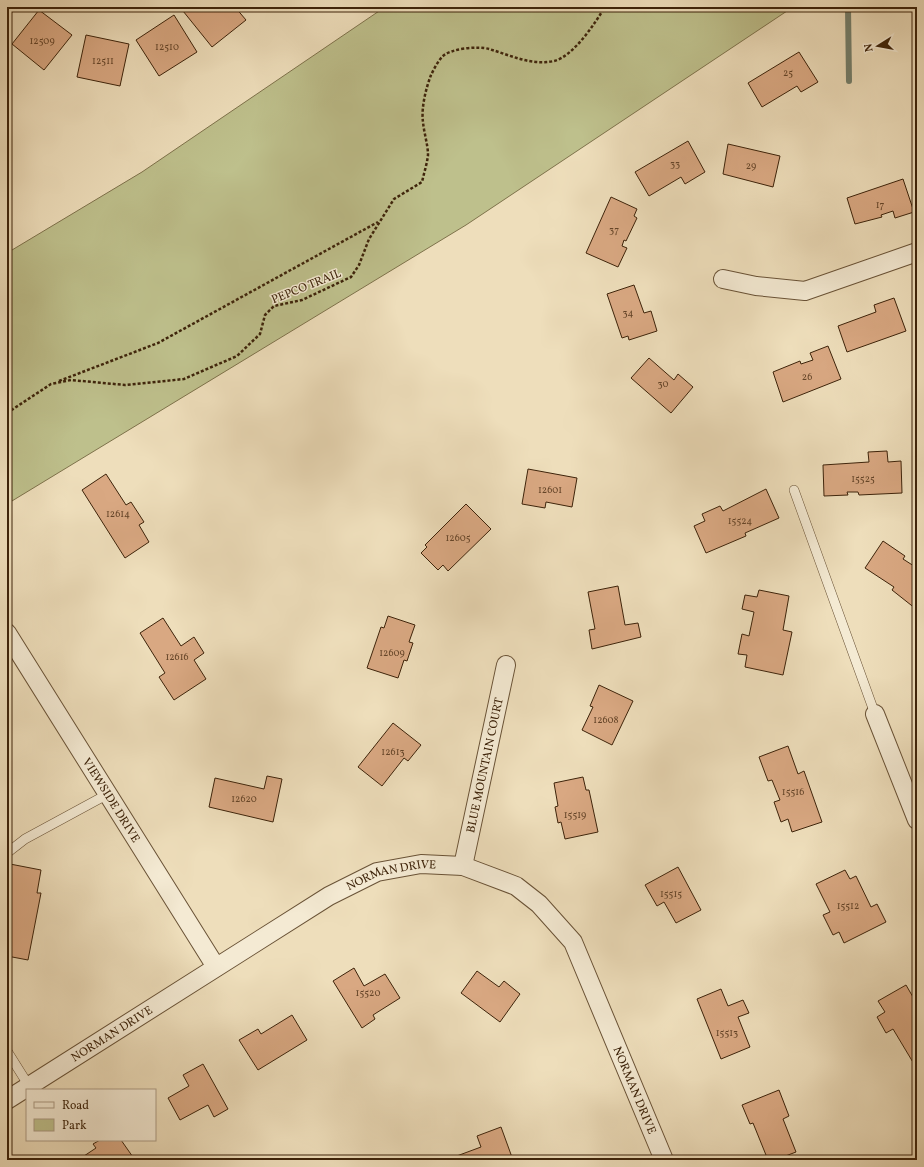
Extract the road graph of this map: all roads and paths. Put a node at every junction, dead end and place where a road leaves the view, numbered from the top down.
1 (605, 7) edge
2 (378, 222) junction
3 (917, 252) edge
4 (723, 279) dead end
5 (51, 384) junction
6 (7, 413) edge
7 (794, 490) dead end
8 (7, 633) edge
9 (506, 665) dead end
10 (874, 714) joint
11 (108, 794) junction
12 (917, 820) edge
13 (7, 853) edge
14 (464, 866) junction
15 (216, 967) junction
16 (7, 1051) edge
17 (29, 1086) junction
18 (7, 1100) edge
19 (664, 1160) edge

1 - 2 path, PEPCO TRAIL
2 - 5 path
2 - 5 path, PEPCO TRAIL
3 - 4 street
5 - 6 path, PEPCO TRAIL
7 - 10 lane
8 - 11 street, VIEWSIDE DRIVE
9 - 14 street, BLUE MOUNTAIN COURT
10 - 12 street
11 - 13 lane
11 - 15 street, VIEWSIDE DRIVE
14 - 15 street, NORMAN DRIVE
14 - 19 street, NORMAN DRIVE
15 - 17 street, NORMAN DRIVE
16 - 17 lane
17 - 18 street, NORMAN DRIVE

